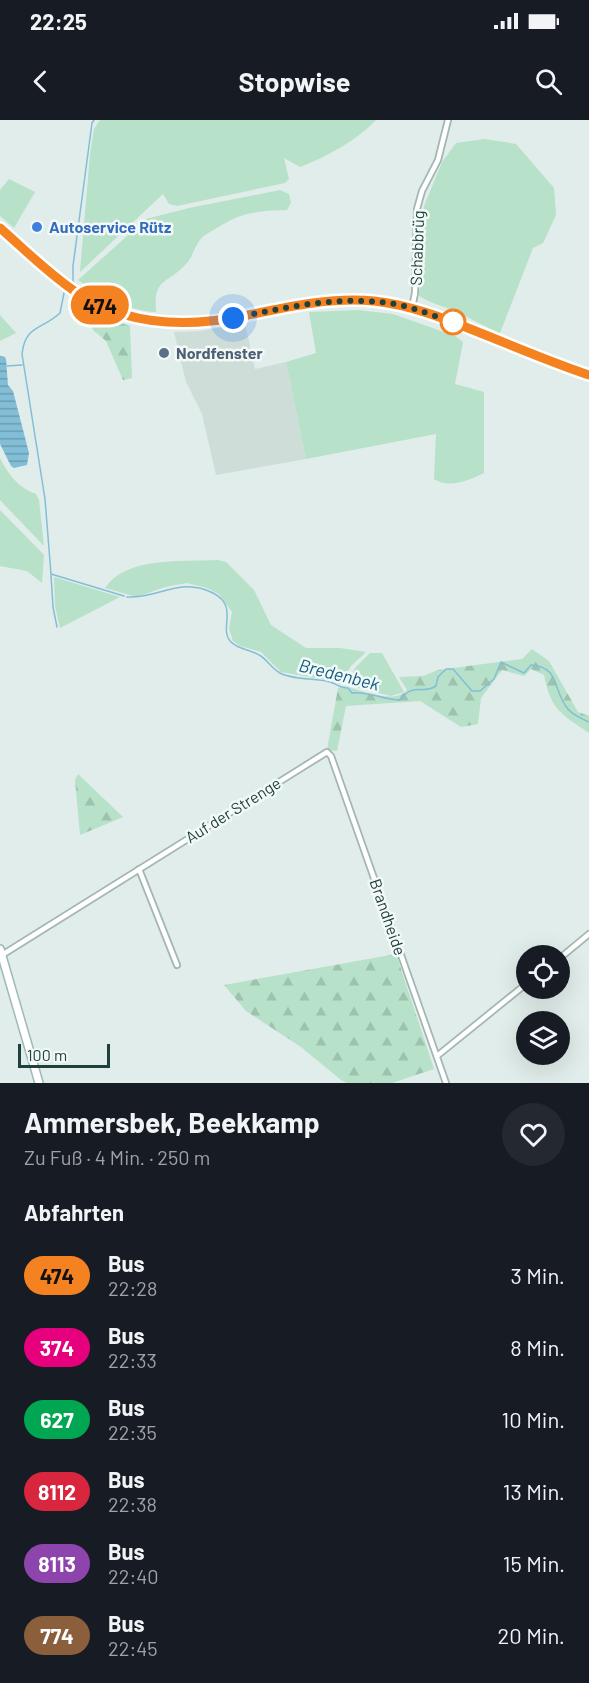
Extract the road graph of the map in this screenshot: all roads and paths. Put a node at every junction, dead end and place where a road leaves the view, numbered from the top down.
1 (448, 120) edge
2 (0, 228) edge
3 (412, 308) junction
4 (589, 375) edge
5 (327, 752) joint
6 (139, 869) junction
7 (589, 934) edge
8 (570, 950) edge
9 (1, 952) edge
10 (177, 965) dead end
11 (516, 992) edge
12 (437, 1056) junction
13 (39, 1083) edge
14 (446, 1083) edge

1 - 3 street, Schabbrüg
2 - 3 main road
3 - 4 main road
5 - 6 street, Auf der Strenge
5 - 12 street, Brandheide
6 - 9 street, Auf der Strenge
6 - 10 street
7 - 8 street
9 - 13 street
11 - 12 street
12 - 14 street, Brandheide

